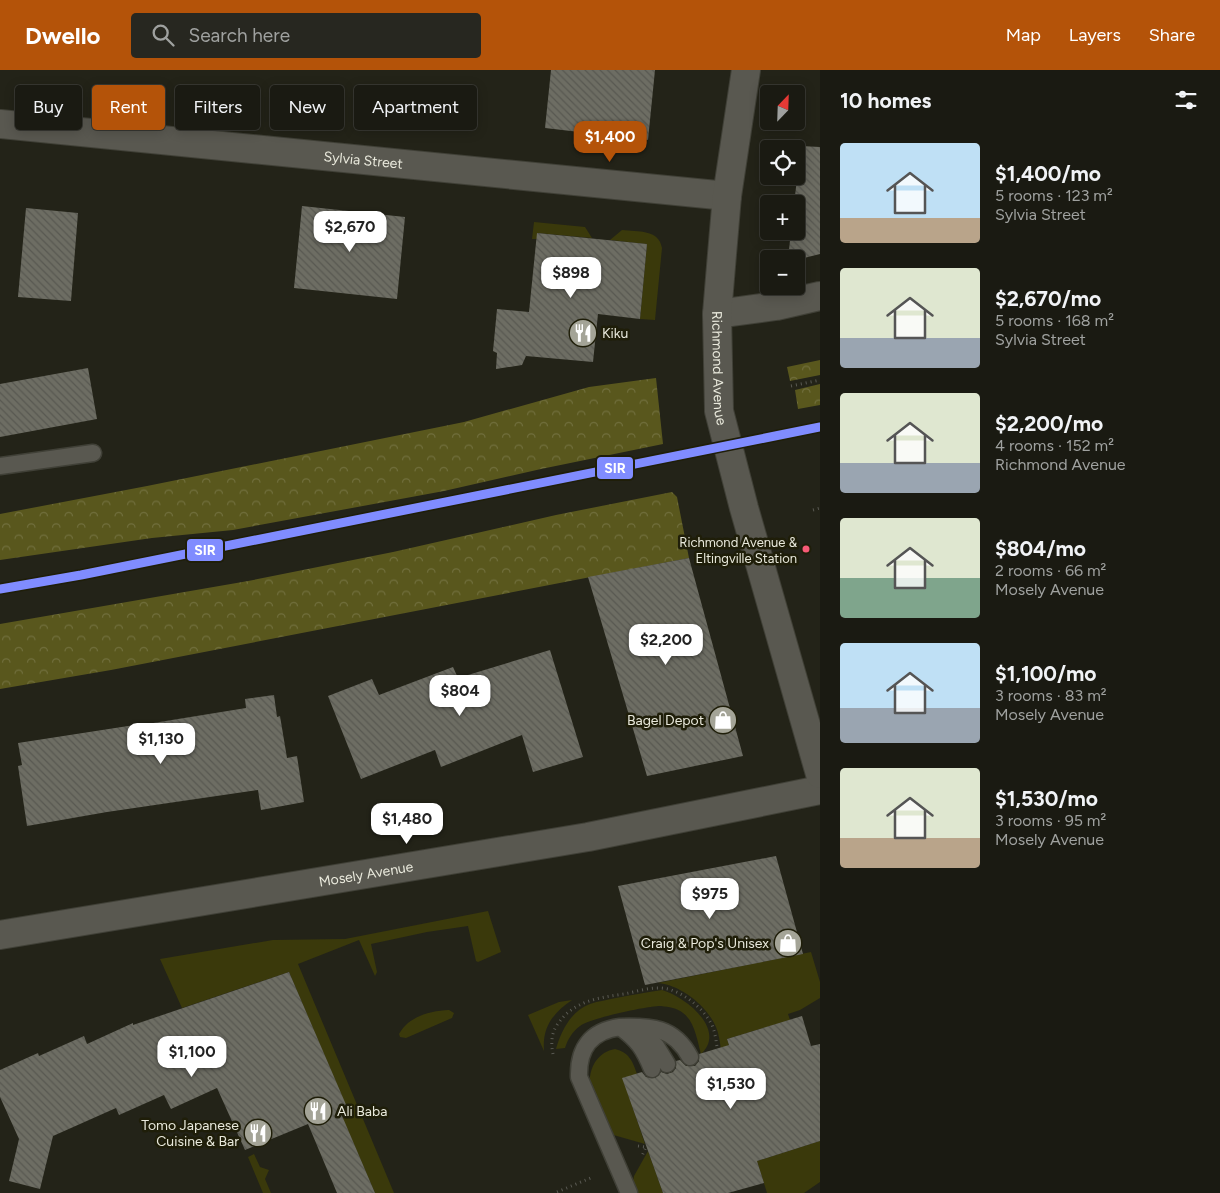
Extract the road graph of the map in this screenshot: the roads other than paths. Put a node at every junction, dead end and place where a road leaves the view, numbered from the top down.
1 (746, 70) edge
2 (0, 124) edge
3 (727, 196) junction
4 (820, 296) edge
5 (717, 314) junction
6 (93, 453) dead end
7 (0, 466) edge
8 (818, 764) edge
9 (820, 790) edge
10 (0, 935) edge
11 (620, 1027) junction
12 (629, 1193) edge

1 - 3 street, Richmond Avenue
2 - 3 street, Sylvia Street
3 - 5 street, Richmond Avenue
4 - 5 street
5 - 8 street, Richmond Avenue
6 - 7 lane
9 - 10 street, Mosely Avenue
11 - 11 lane
11 - 12 lane

